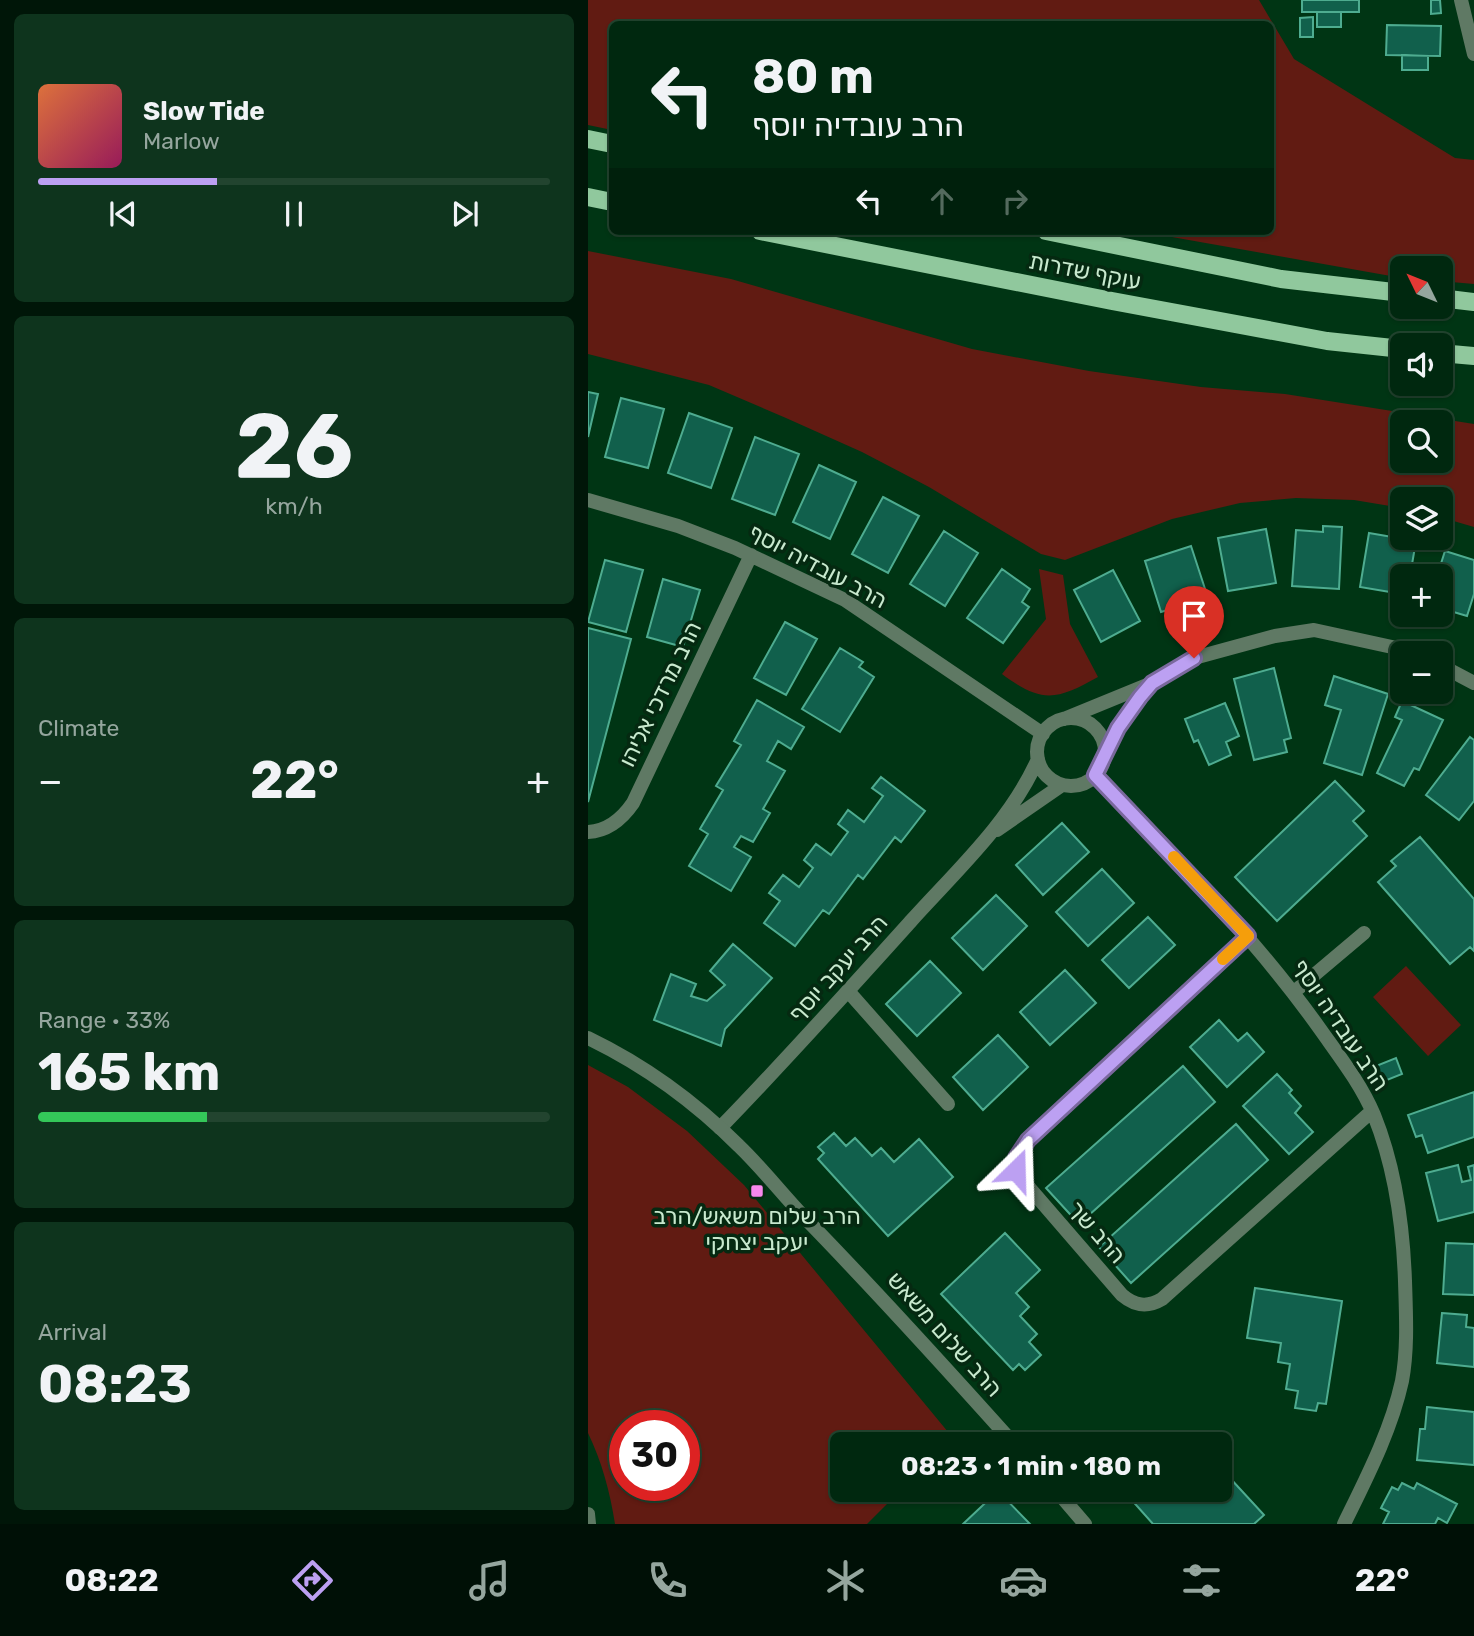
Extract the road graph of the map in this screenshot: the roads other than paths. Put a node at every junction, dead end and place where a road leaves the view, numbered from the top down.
1 (1461, 0) edge
2 (1474, 54) edge
3 (588, 139) edge
4 (609, 143) edge
5 (588, 197) edge
6 (609, 201) edge
7 (780, 235) edge
8 (1066, 235) edge
9 (1390, 292) edge
10 (1453, 300) edge
11 (1474, 302) edge
12 (1390, 348) edge
13 (1453, 354) edge
14 (1474, 356) edge
15 (588, 500) edge
16 (751, 555) junction
17 (1390, 647) edge
18 (1453, 672) edge
19 (1152, 683) junction
20 (1474, 683) edge
21 (1064, 719) junction
22 (1043, 734) junction
23 (1104, 756) junction
24 (1038, 759) junction
25 (1095, 775) junction
26 (1062, 785) junction
27 (588, 832) edge
28 (987, 837) junction
29 (1364, 933) dead end
30 (1248, 936) junction
31 (848, 991) junction
32 (1294, 992) junction
33 (588, 1038) edge
34 (948, 1104) dead end
35 (1372, 1111) junction
36 (720, 1128) junction
37 (1003, 1432) edge
38 (1066, 1502) edge
39 (588, 1514) edge
40 (589, 1524) edge
41 (1085, 1524) edge
42 (1344, 1524) edge

1 - 2 street
3 - 4 main road
5 - 6 main road
7 - 12 main road, עוקף שדרות
8 - 9 main road, עוקף שדרות
10 - 11 main road
13 - 14 main road
15 - 16 street, הרב עובדיה יוסף
16 - 22 street, הרב עובדיה יוסף
16 - 27 street, הרב מרדכי אליהו
17 - 19 street
18 - 20 street
19 - 21 street
19 - 23 street
21 - 22 street
21 - 23 street
22 - 24 street
23 - 25 street
24 - 26 street
24 - 28 street, הרב יעקב יוסף
25 - 26 street
25 - 30 street, הרב עובדיה יוסף
26 - 28 street, הרב יעקב יוסף
28 - 31 street, הרב יעקב יוסף
29 - 32 street
30 - 32 street, הרב עובדיה יוסף
30 - 35 street, הרב שך
31 - 34 street
31 - 36 street, הרב יעקב יוסף
32 - 35 street, הרב עובדיה יוסף
33 - 36 street, הרב שלום משאש
35 - 42 street, הרב עובדיה יוסף
36 - 37 street, הרב שלום משאש
38 - 41 street
39 - 40 street

